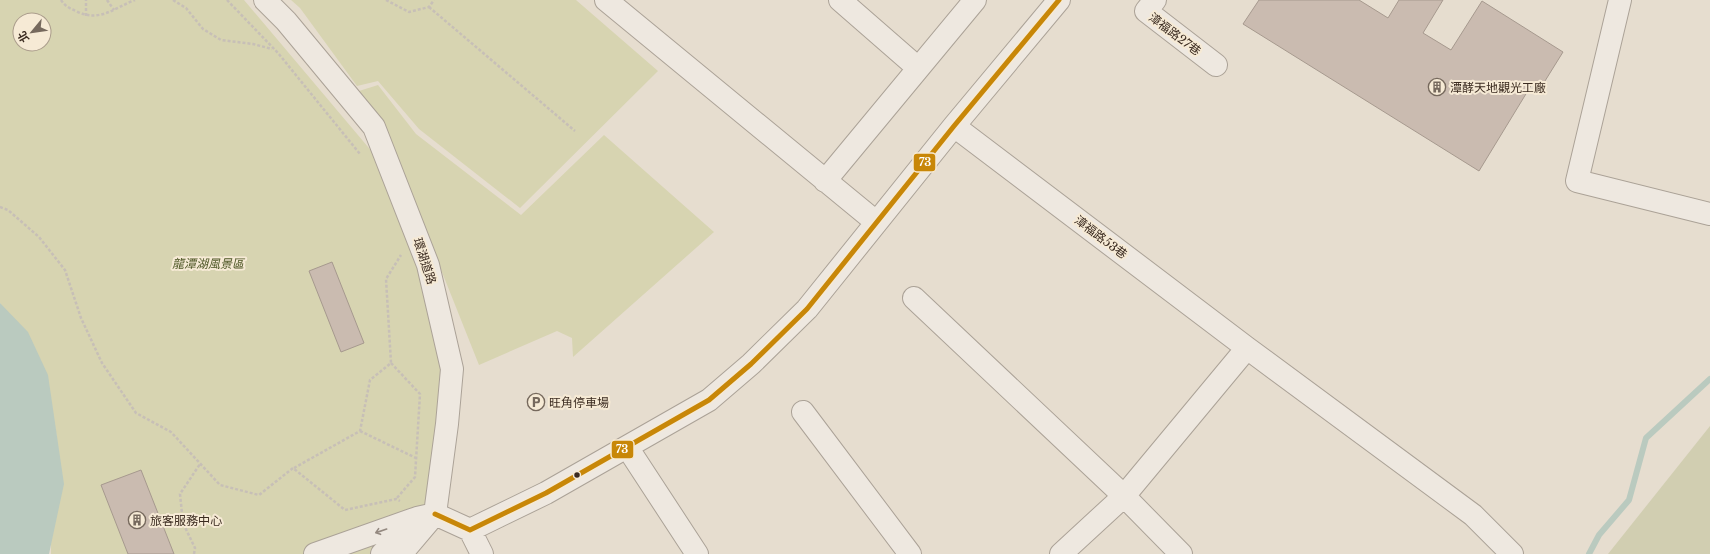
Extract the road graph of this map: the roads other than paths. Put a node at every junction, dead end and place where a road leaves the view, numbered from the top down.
1 (265, 0) edge
2 (606, 0) edge
3 (840, 0) edge
4 (975, 0) edge
5 (1059, 0) edge
6 (1155, 0) edge
7 (1620, 0) edge
8 (1216, 65) dead end
9 (918, 68) junction
10 (954, 126) junction
11 (825, 181) junction
12 (1710, 214) edge
13 (876, 222) junction
14 (914, 298) dead end
15 (1247, 348) junction
16 (804, 412) dead end
17 (627, 447) junction
18 (1124, 496) junction
19 (426, 516) junction
20 (470, 530) junction
21 (315, 554) edge
22 (382, 554) edge
23 (401, 554) edge
24 (482, 554) edge
25 (697, 554) edge
26 (910, 554) edge
27 (1061, 554) edge
28 (1181, 554) edge
29 (1512, 554) edge

1 - 19 street, 環湖道路
2 - 11 street
3 - 9 street
4 - 9 street
5 - 10 street
6 - 8 street, 漳福路27巷
7 - 12 street
9 - 11 street
10 - 13 street
10 - 15 street, 漳福路53巷
11 - 13 street
13 - 17 street
14 - 18 street
15 - 18 street
15 - 29 street, 漳福路53巷
16 - 26 street
17 - 20 street
17 - 25 street
18 - 27 street
18 - 28 street
19 - 20 street
19 -> 21 street
19 - 22 street
19 - 23 street
20 - 24 street

